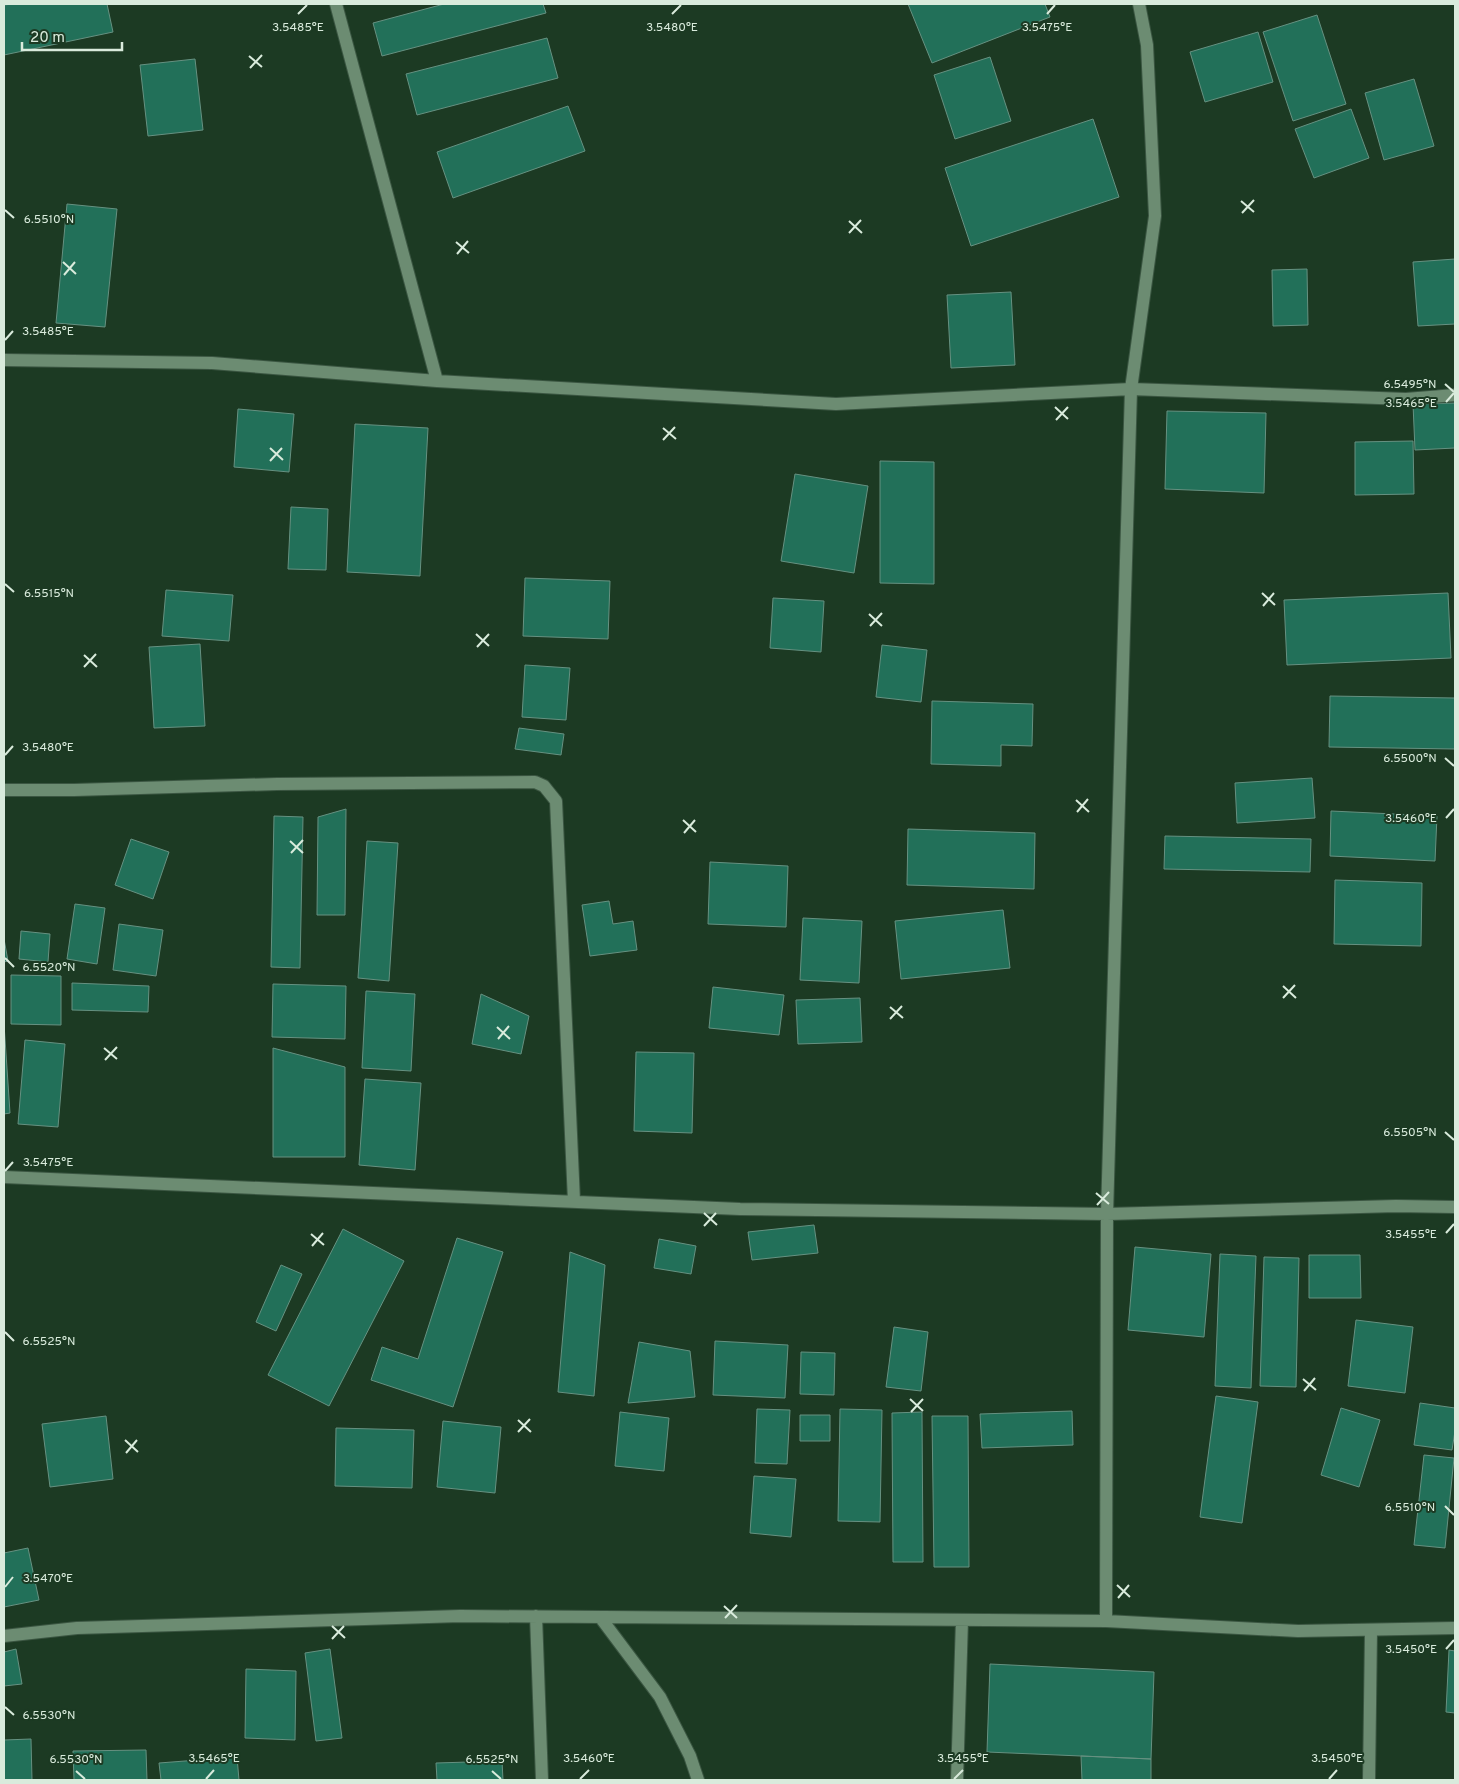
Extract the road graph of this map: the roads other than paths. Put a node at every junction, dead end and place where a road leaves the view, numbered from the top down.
1 (336, 4) edge
2 (1139, 4) edge
3 (4, 360) edge
4 (438, 381) junction
5 (1131, 388) junction
6 (1455, 394) edge
7 (4, 790) edge
8 (4, 1177) edge
9 (574, 1201) junction
10 (1455, 1206) edge
11 (1107, 1214) junction
12 (536, 1616) junction
13 (600, 1617) junction
14 (962, 1620) junction
15 (1106, 1621) junction
16 (1455, 1628) edge
17 (1371, 1630) junction
18 (4, 1636) edge
19 (542, 1780) edge
20 (698, 1780) edge
21 (957, 1780) edge
22 (1369, 1780) edge

1 - 4 street
2 - 5 street
3 - 4 street
4 - 5 street
5 - 6 street
5 - 11 street
7 - 9 street
8 - 9 street
9 - 11 street
10 - 11 street
11 - 15 street
12 - 13 street
12 - 18 street
12 - 19 street
13 - 14 street
13 - 20 street
14 - 15 street
14 - 21 street
15 - 17 street
16 - 17 street
17 - 22 street

